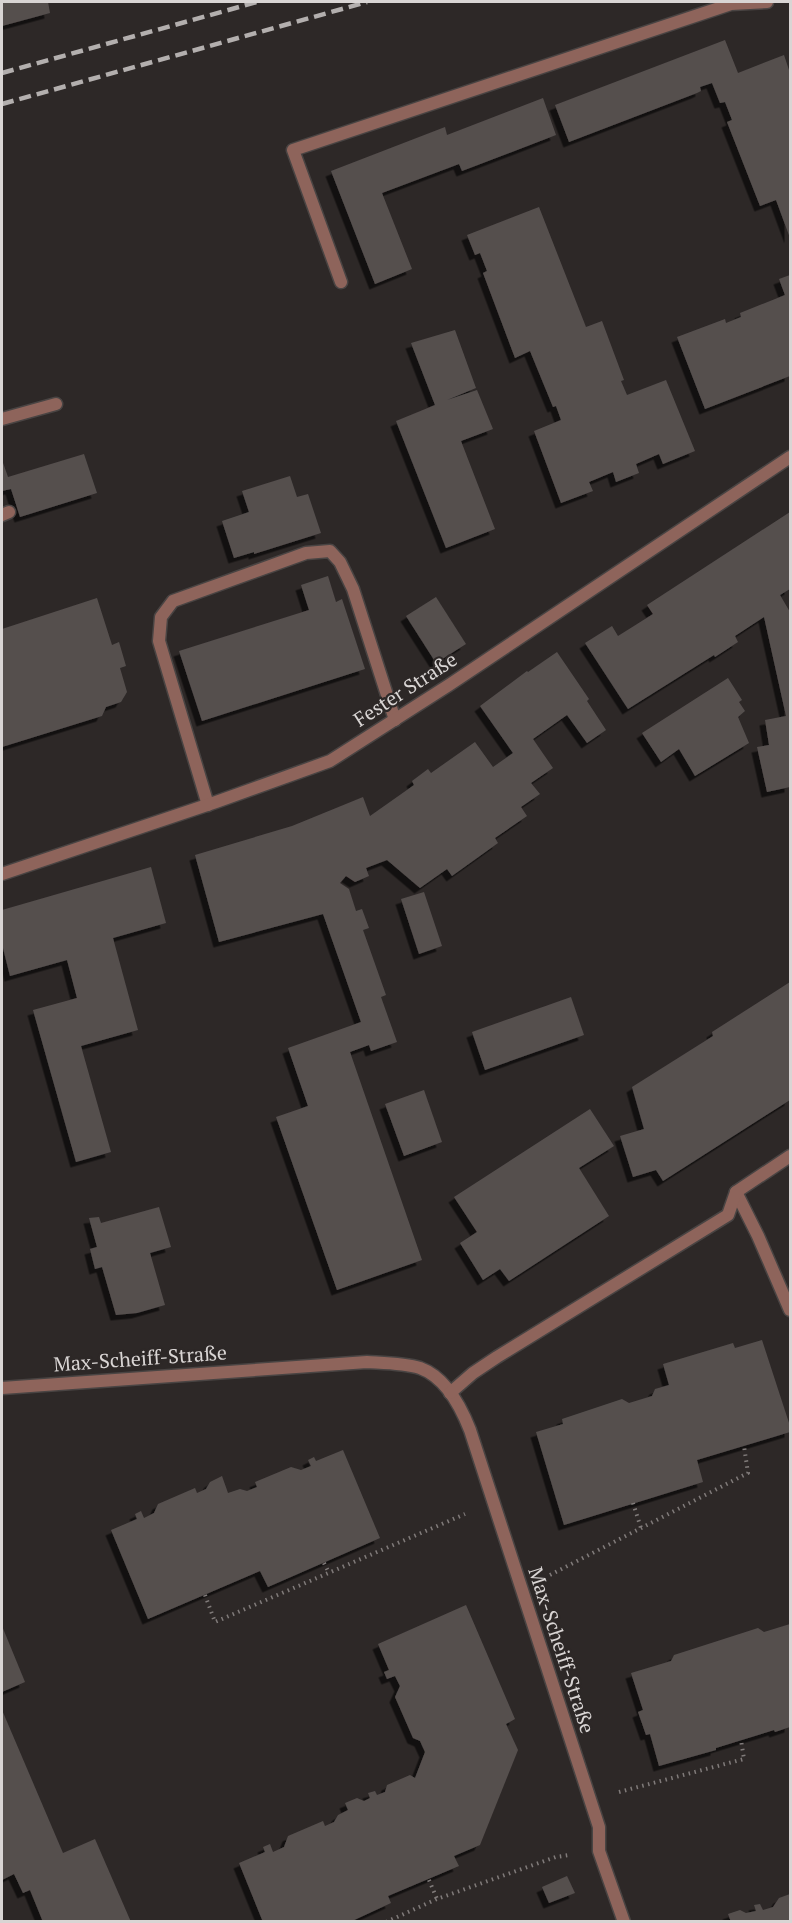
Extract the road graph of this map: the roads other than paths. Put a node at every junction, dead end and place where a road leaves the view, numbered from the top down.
1 (766, 2) edge
2 (341, 282) dead end
3 (56, 404) dead end
4 (2, 419) edge
5 (790, 457) edge
6 (395, 720) junction
7 (208, 805) junction
8 (2, 874) edge
9 (790, 1156) edge
10 (736, 1192) junction
11 (790, 1310) edge
12 (2, 1388) edge
13 (450, 1393) junction
14 (624, 1922) edge

1 - 2 street
3 - 4 street
5 - 6 street, Fester Straße
6 - 7 street, Fester Straße
6 - 7 street
7 - 8 street, Fester Straße
9 - 10 street
10 - 11 street
10 - 13 street
12 - 13 street, Max-Scheiff-Straße
13 - 14 street, Max-Scheiff-Straße

